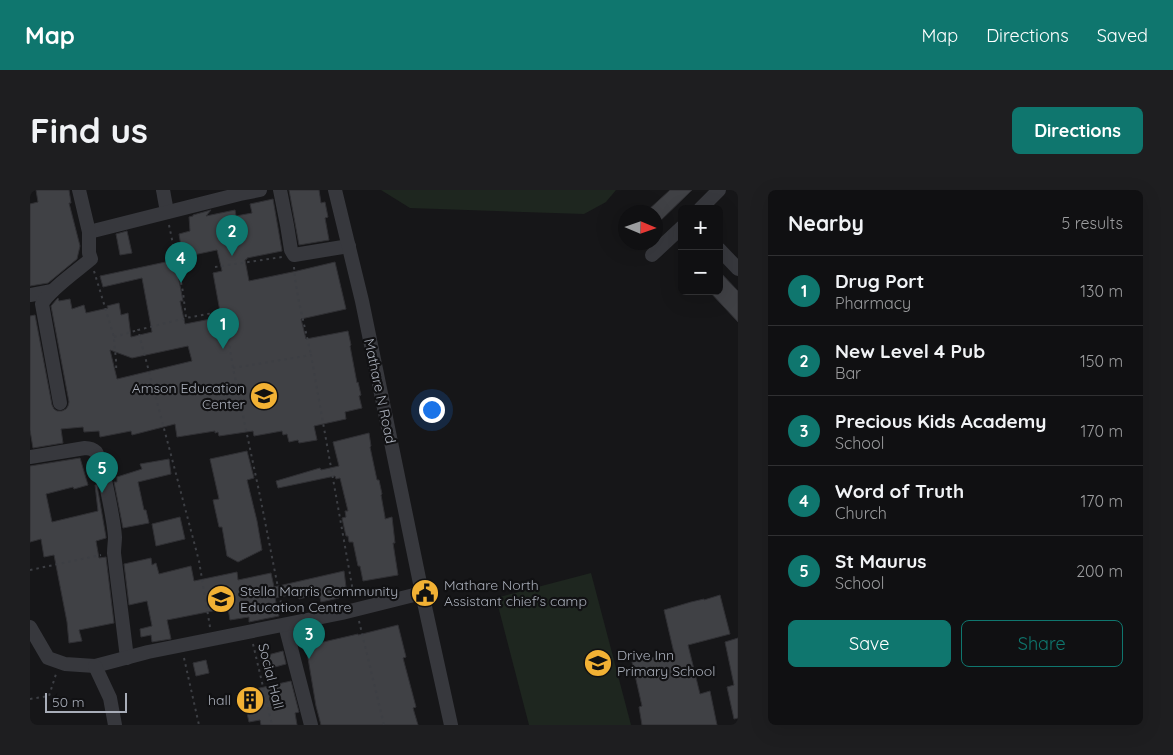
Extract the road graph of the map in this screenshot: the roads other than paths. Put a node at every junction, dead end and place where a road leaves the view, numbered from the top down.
1 (79, 190) edge
2 (163, 190) edge
3 (260, 190) edge
4 (280, 190) edge
5 (335, 190) edge
6 (719, 190) edge
7 (704, 205) edge
8 (167, 212) junction
9 (678, 231) edge
10 (89, 232) junction
11 (349, 246) junction
12 (720, 250) edge
13 (652, 255) dead end
14 (738, 268) edge
15 (52, 291) junction
16 (30, 294) edge
17 (60, 404) dead end
18 (30, 456) edge
19 (422, 593) junction
20 (285, 625) junction
21 (30, 627) edge
22 (126, 658) junction
23 (95, 666) junction
24 (115, 725) edge
25 (311, 725) edge
26 (451, 725) edge

1 - 10 street
2 - 8 street
3 - 8 street
4 - 11 street
5 - 11 street, Mathare N Road
6 - 7 street
8 - 10 street
9 - 13 street
10 - 15 street
11 - 19 street, Mathare N Road
12 - 14 street
15 - 16 street
15 - 17 street
18 - 22 street
19 - 20 street
19 - 26 street, Mathare N Road
20 - 22 street
20 - 25 street
21 - 23 street
22 - 23 street
23 - 24 street

